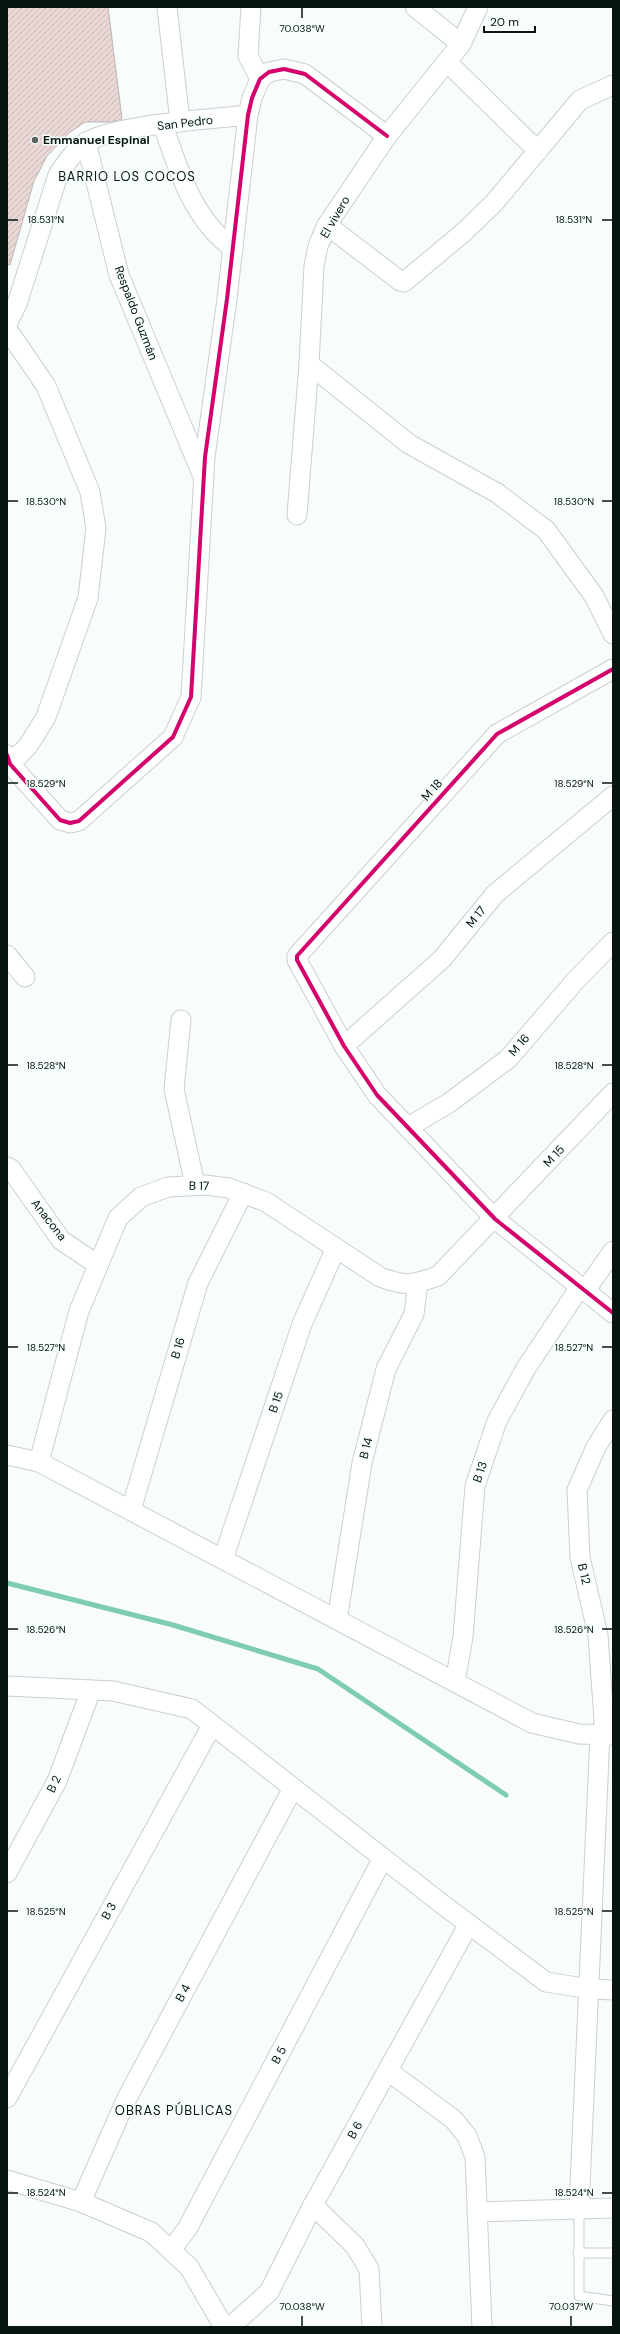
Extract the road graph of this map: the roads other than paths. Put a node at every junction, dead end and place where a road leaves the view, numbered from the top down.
1 (167, 7) edge
2 (251, 7) edge
3 (415, 7) edge
4 (478, 7) edge
5 (461, 44) junction
6 (448, 63) junction
7 (260, 79) junction
8 (613, 85) edge
9 (248, 116) junction
10 (172, 124) junction
11 (387, 136) junction
12 (86, 142) junction
13 (538, 151) junction
14 (327, 225) junction
15 (233, 248) junction
16 (7, 324) edge
17 (7, 330) edge
18 (309, 364) junction
19 (204, 478) junction
20 (296, 515) dead end
21 (613, 634) edge
22 (613, 668) edge
23 (9, 760) edge
24 (613, 796) edge
25 (613, 942) edge
26 (7, 955) edge
27 (25, 977) dead end
28 (181, 1020) dead end
29 (344, 1046) junction
30 (613, 1093) edge
31 (408, 1127) junction
32 (7, 1167) edge
33 (195, 1185) junction
34 (243, 1193) junction
35 (495, 1219) junction
36 (336, 1248) junction
37 (613, 1251) edge
38 (98, 1265) junction
39 (418, 1284) junction
40 (583, 1289) junction
41 (613, 1313) edge
42 (613, 1420) edge
43 (7, 1455) edge
44 (39, 1462) junction
45 (131, 1510) junction
46 (222, 1559) junction
47 (337, 1620) junction
48 (606, 1635) edge
49 (455, 1682) junction
50 (7, 1686) edge
51 (90, 1690) junction
52 (212, 1725) junction
53 (606, 1734) edge
54 (293, 1788) junction
55 (383, 1858) junction
56 (7, 1873) edge
57 (469, 1924) junction
58 (590, 1989) junction
59 (613, 1990) edge
60 (388, 2071) junction
61 (7, 2098) edge
62 (7, 2180) edge
63 (81, 2202) junction
64 (313, 2205) junction
65 (579, 2208) junction
66 (613, 2208) edge
67 (477, 2212) junction
68 (171, 2250) junction
69 (578, 2253) junction
70 (613, 2253) edge
71 (613, 2301) edge
72 (224, 2327) edge
73 (230, 2327) edge
74 (372, 2327) edge
75 (482, 2327) edge

1 - 10 street
2 - 7 street
3 - 5 street
4 - 5 street, El vivero
5 - 6 street, El vivero
6 - 11 street, El vivero
6 - 13 street
7 - 9 street
7 - 11 street
8 - 13 street
9 - 10 street, San Pedro
9 - 15 street
10 - 12 street, San Pedro
10 - 15 street
11 - 14 street, El vivero
12 - 16 street, San Pedro
12 - 19 street, Respaldo Guzmán
13 - 14 street
14 - 18 street, El vivero
15 - 19 street
17 - 23 street
18 - 20 street, El vivero
18 - 21 street
19 - 23 street
22 - 29 street, M 18
24 - 29 street, M 17
25 - 31 street, M 16
26 - 27 street
28 - 33 street
29 - 31 street
30 - 35 street, M 15
31 - 35 street
32 - 38 street, Anacona
33 - 34 street, B 17
33 - 38 street, B 17
34 - 36 street, B 17
34 - 45 street, B 16
35 - 39 street, B 17
35 - 40 street
36 - 39 street, B 17
36 - 46 street, B 15
37 - 40 street, B 13
38 - 44 street, B 17
39 - 47 street, B 14
40 - 41 street
40 - 49 street, B 13
42 - 48 street, B 12
43 - 44 street
44 - 45 street
45 - 46 street
46 - 47 street
47 - 49 street
48 - 53 street, B 12
49 - 53 street
50 - 51 street
51 - 52 street
51 - 56 street, B 2
52 - 54 street
52 - 61 street, B 3
53 - 58 street, B 12
54 - 55 street
54 - 63 street, B 4
55 - 57 street
55 - 68 street, B 5
57 - 58 street
57 - 60 street, B 6
58 - 59 street
58 - 65 street, B 12
60 - 64 street, B 6
60 - 67 street
62 - 63 street
63 - 68 street
64 - 73 street, B 6
64 - 74 street
65 - 66 street
65 - 67 street
65 - 69 lane
67 - 75 street
68 - 72 street
69 - 70 lane
69 - 71 lane

